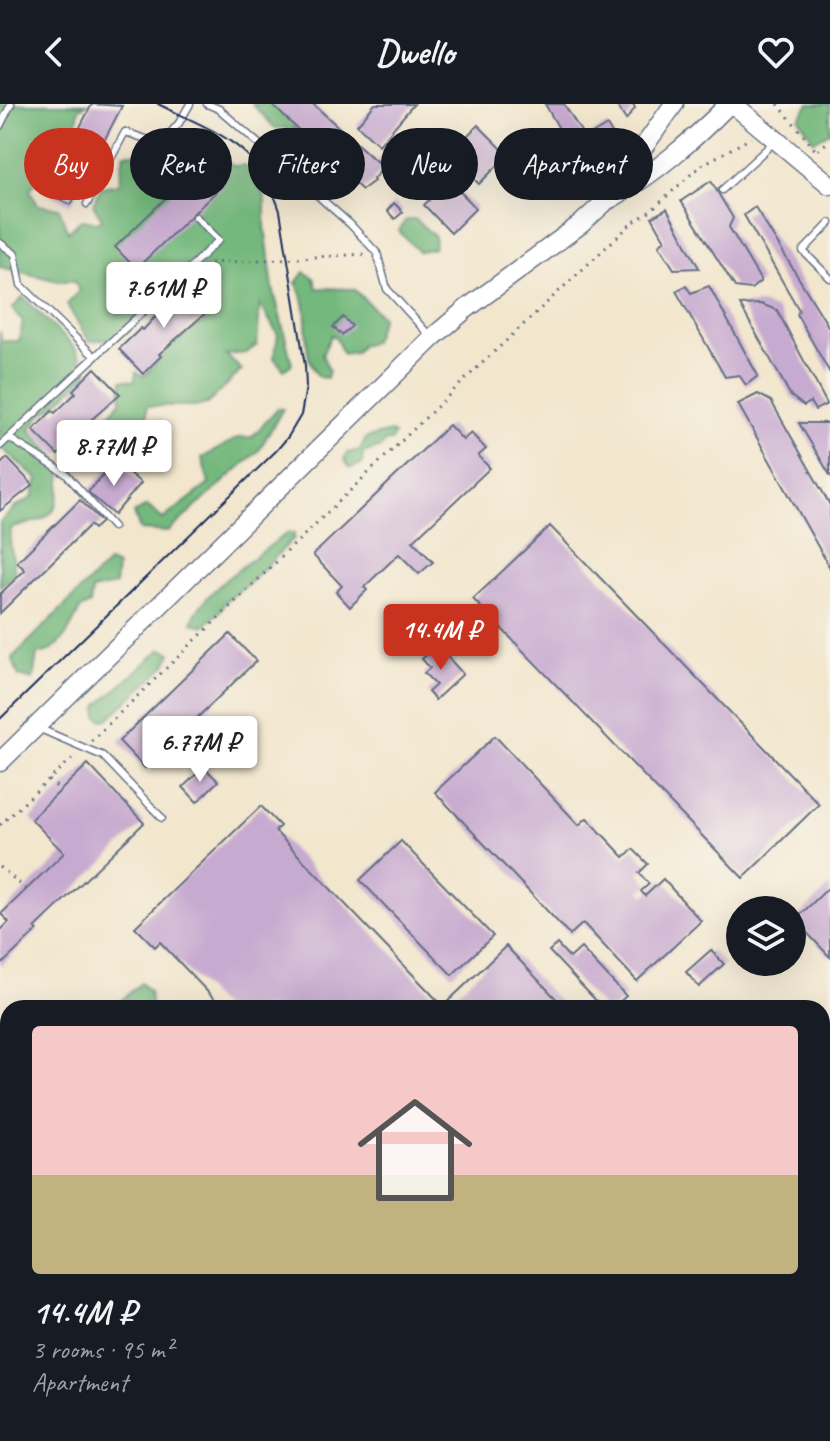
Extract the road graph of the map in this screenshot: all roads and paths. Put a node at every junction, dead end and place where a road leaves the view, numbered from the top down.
1 (11, 104) edge
2 (190, 104) edge
3 (207, 104) edge
4 (674, 104) edge
5 (731, 104) edge
6 (780, 106) edge
7 (0, 126) edge
8 (755, 135) dead end
9 (777, 139) junction
10 (830, 140) edge
11 (830, 185) edge
12 (722, 190) dead end
13 (604, 203) junction
14 (87, 204) dead end
15 (196, 217) dead end
16 (830, 223) edge
17 (0, 243) edge
18 (377, 253) junction
19 (194, 264) junction
20 (830, 278) edge
21 (432, 338) junction
22 (95, 357) junction
23 (9, 438) junction
24 (0, 446) edge
25 (113, 527) dead end
26 (36, 727) junction
27 (84, 748) junction
28 (0, 762) edge
29 (49, 780) junction
30 (61, 791) dead end
31 (162, 818) dead end
32 (0, 825) edge
33 (0, 867) edge
34 (26, 889) dead end

1 - 7 lane
2 - 14 lane
3 - 18 lane
4 - 13 main road
5 - 9 main road
5 - 13 main road
6 - 10 path
8 - 27 path
9 - 11 main road
9 - 12 lane
13 - 21 main road
15 - 19 lane
16 - 20 lane
17 - 22 lane
18 - 19 path
18 - 21 lane
19 - 22 lane
21 - 26 main road
22 - 23 lane
23 - 24 lane
23 - 25 lane
26 - 27 lane
26 - 28 main road
27 - 29 path
27 - 31 lane
29 - 30 path
29 - 32 path
33 - 34 path

